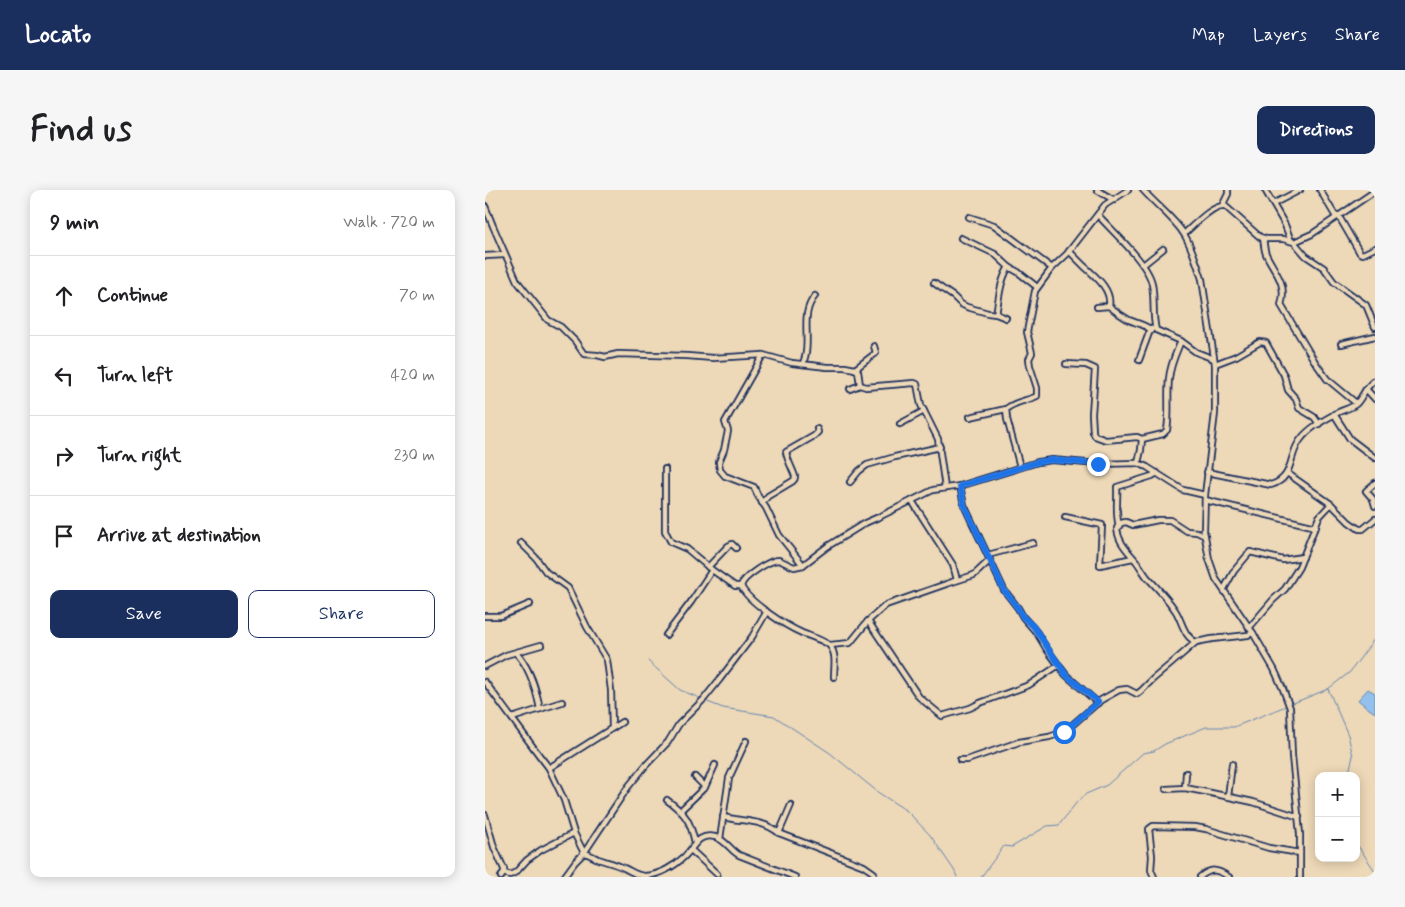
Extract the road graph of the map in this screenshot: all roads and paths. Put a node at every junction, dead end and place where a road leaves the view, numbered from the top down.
1 (1097, 190) edge
2 (1128, 190) edge
3 (1143, 190) edge
4 (1228, 190) edge
5 (1265, 190) edge
6 (1300, 190) edge
7 (1320, 190) edge
8 (1375, 191) edge
9 (1113, 200) junction
10 (1273, 204) junction
11 (485, 206) edge
12 (1222, 206) junction
13 (1098, 215) junction
14 (1337, 216) junction
15 (969, 217) dead end
16 (1184, 234) junction
17 (961, 238) dead end
18 (1263, 238) junction
19 (1292, 242) junction
20 (1375, 248) edge
21 (1163, 249) dead end
22 (1069, 251) junction
23 (505, 255) junction
24 (485, 256) edge
25 (1143, 266) junction
26 (1009, 267) junction
27 (1052, 268) junction
28 (934, 283) dead end
29 (1037, 287) junction
30 (815, 296) dead end
31 (1109, 306) junction
32 (1097, 307) dead end
33 (995, 314) junction
34 (1006, 318) dead end
35 (1375, 327) edge
36 (1153, 329) junction
37 (1375, 336) edge
38 (1181, 341) junction
39 (1341, 344) dead end
40 (875, 346) dead end
41 (763, 355) junction
42 (1139, 360) dead end
43 (1214, 362) junction
44 (803, 364) junction
45 (1067, 364) dead end
46 (855, 368) junction
47 (1375, 380) edge
48 (860, 385) junction
49 (850, 389) dead end
50 (1366, 389) junction
51 (1375, 398) edge
52 (1356, 404) junction
53 (1007, 409) junction
54 (924, 411) junction
55 (1334, 414) junction
56 (970, 417) dead end
57 (900, 424) dead end
58 (1319, 424) junction
59 (817, 429) dead end
60 (1142, 439) junction
61 (940, 447) junction
62 (1375, 458) edge
63 (1139, 463) junction
64 (1020, 467) junction
65 (665, 469) dead end
66 (1207, 472) junction
67 (1157, 473) junction
68 (1287, 473) junction
69 (849, 482) dead end
70 (1375, 483) edge
71 (960, 486) junction
72 (945, 488) junction
73 (1205, 498) junction
74 (911, 501) junction
75 (762, 503) junction
76 (1331, 504) junction
77 (1375, 506) edge
78 (1065, 517) dead end
79 (1375, 519) edge
80 (1119, 526) junction
81 (1316, 527) junction
82 (1205, 536) junction
83 (521, 543) dead end
84 (1033, 543) dead end
85 (736, 548) dead end
86 (988, 556) junction
87 (1303, 557) junction
88 (1133, 558) junction
89 (989, 562) junction
90 (803, 565) junction
91 (710, 569) junction
92 (957, 580) junction
93 (741, 586) junction
94 (1224, 589) junction
95 (530, 604) dead end
96 (766, 612) junction
97 (485, 616) edge
98 (868, 621) junction
99 (1249, 628) junction
100 (1253, 633) junction
101 (666, 635) dead end
102 (1196, 642) junction
103 (541, 645) dead end
104 (829, 645) junction
105 (515, 653) junction
106 (1059, 665) junction
107 (485, 666) edge
108 (835, 677) dead end
109 (485, 682) edge
110 (562, 702) dead end
111 (1098, 702) junction
112 (541, 709) junction
113 (512, 718) junction
114 (622, 722) dead end
115 (612, 728) junction
116 (746, 741) dead end
117 (960, 760) dead end
118 (715, 764) dead end
119 (1232, 764) dead end
120 (549, 768) junction
121 (1186, 773) dead end
122 (695, 777) dead end
123 (705, 787) junction
124 (1185, 788) junction
125 (1166, 789) dead end
126 (1228, 797) junction
127 (667, 800) dead end
128 (791, 805) dead end
129 (681, 810) junction
130 (485, 815) edge
131 (723, 817) junction
132 (1299, 817) junction
133 (779, 832) junction
134 (573, 833) junction
135 (720, 839) junction
136 (695, 843) junction
137 (691, 850) junction
138 (584, 853) junction
139 (1300, 853) junction
140 (717, 874) dead end
141 (503, 875) edge
142 (564, 877) edge
143 (795, 877) edge
144 (873, 877) edge
145 (1154, 877) edge
146 (1200, 877) edge
147 (1229, 877) edge
148 (1300, 877) edge

1 - 9 street
2 - 9 street
3 - 16 street
4 - 12 street
5 - 10 street
6 - 10 street
7 - 14 street
8 - 14 street
9 - 13 street
10 - 19 street
11 - 23 street
12 - 16 street
12 - 18 street
13 - 22 street
13 - 25 street
14 - 19 street
14 - 20 street
15 - 27 street
16 - 43 street
17 - 26 street
18 - 19 street
18 - 52 street
19 - 35 street
21 - 25 street
22 - 27 street
22 - 31 street
23 - 24 street
23 - 41 street
25 - 36 street
26 - 29 street
26 - 33 street
27 - 29 street
28 - 33 street
29 - 53 street
30 - 44 street
31 - 32 street
31 - 36 street
33 - 34 street
36 - 38 street
36 - 42 street
37 - 39 street
38 - 43 street
38 - 60 street
40 - 46 street
41 - 44 street
41 - 75 street
43 - 58 street
43 - 66 street
44 - 46 street
45 - 60 street
46 - 48 street
47 - 50 street
48 - 49 street
48 - 54 street
50 - 51 street
50 - 52 street
52 - 55 street
53 - 56 street
53 - 64 street
54 - 57 street
54 - 61 street
55 - 58 street
55 - 62 street
58 - 68 street
59 - 75 street
60 - 63 street
61 - 69 street
61 - 72 street
63 - 64 street
63 - 67 street
64 - 71 street
65 - 91 street
66 - 68 street
66 - 73 street
67 - 73 street
67 - 80 street
68 - 76 street
70 - 77 street
71 - 72 street
71 - 86 street
72 - 74 street
73 - 81 street
73 - 82 street
74 - 90 street
74 - 92 street
75 - 90 street
76 - 79 street
76 - 81 street
78 - 88 street
80 - 82 street
80 - 88 street
81 - 87 street
82 - 94 street
83 - 115 street
84 - 86 street
85 - 91 street
86 - 89 street
87 - 94 street
87 - 99 street
88 - 102 street
89 - 92 street
89 - 106 street
90 - 93 street
91 - 93 street
91 - 101 street
92 - 98 street
93 - 96 street
94 - 99 street
95 - 97 street
96 - 104 street
96 - 138 street
98 - 104 street
98 - 106 street
99 - 100 street
100 - 102 street
100 - 132 street
102 - 111 street
103 - 105 street
104 - 108 street
105 - 107 street
105 - 112 street
106 - 111 street
109 - 113 street
110 - 112 street
111 - 117 street
112 - 113 street
113 - 120 street
114 - 115 street
115 - 120 street
116 - 131 street
118 - 123 street
119 - 126 street
120 - 134 street
121 - 124 street
122 - 123 street
123 - 129 street
124 - 125 street
124 - 126 street
126 - 132 street
127 - 129 street
128 - 133 street
129 - 136 street
130 - 141 street
131 - 133 street
131 - 135 street
132 - 139 street
133 - 144 street
134 - 138 street
134 - 141 street
135 - 136 street
135 - 143 street
136 - 137 street
137 - 138 street
137 - 140 street
138 - 142 street
139 - 145 street
139 - 148 street
146 - 147 street

